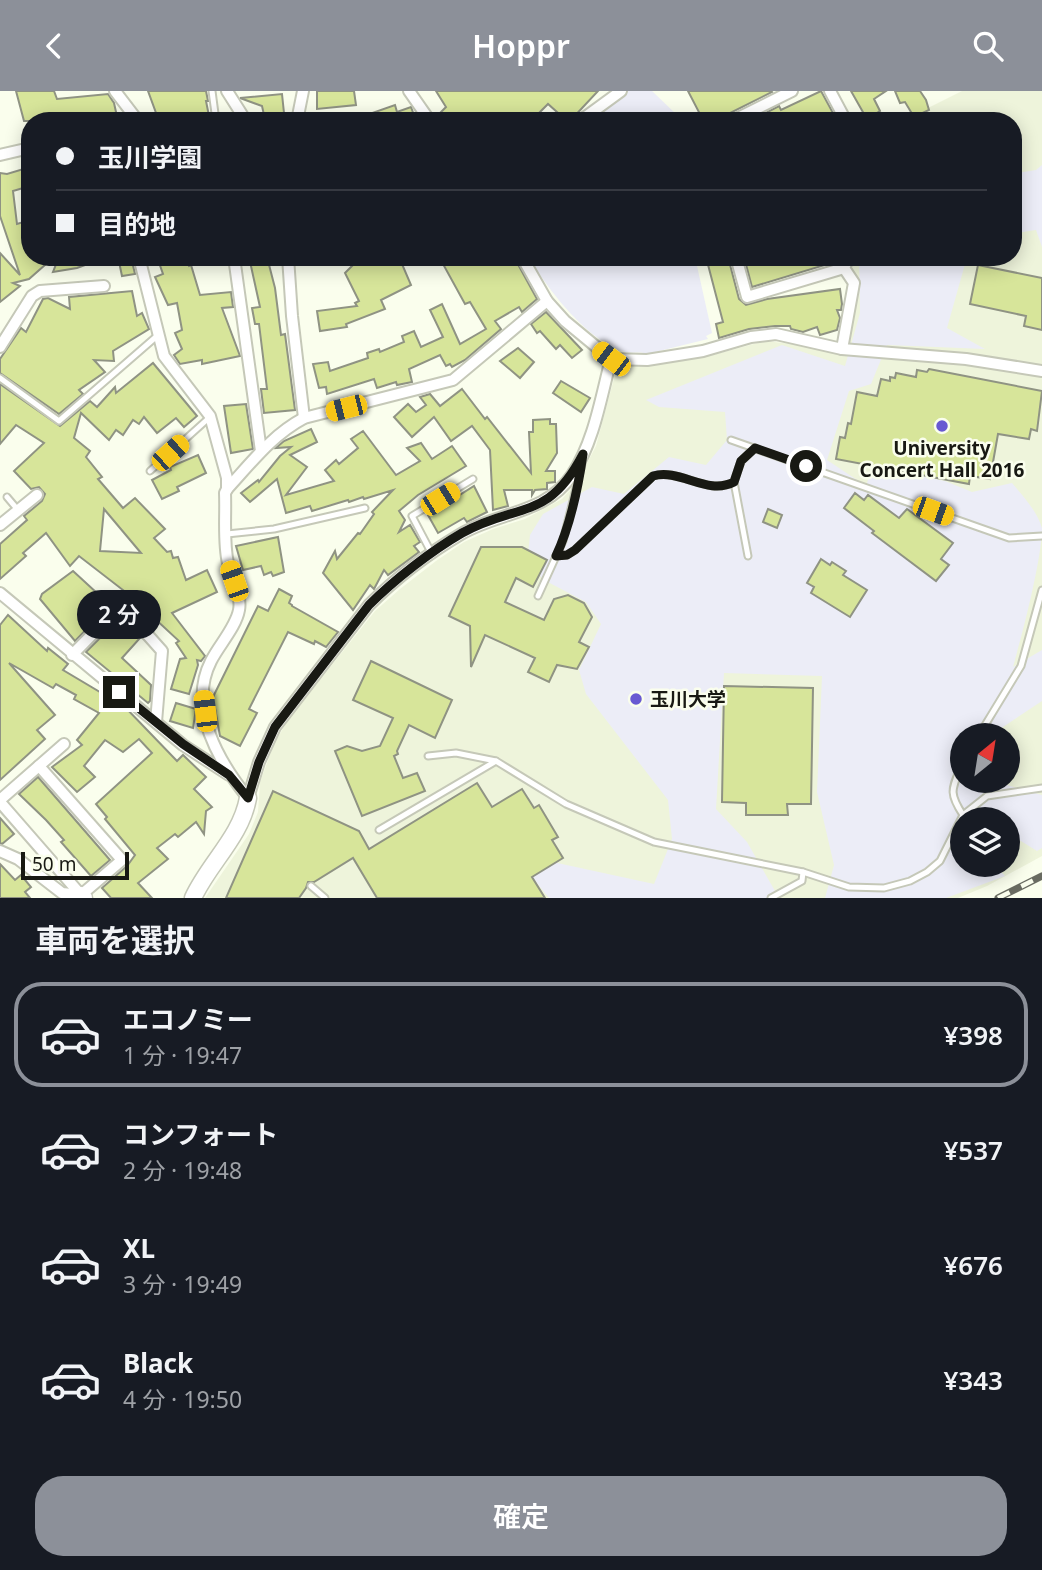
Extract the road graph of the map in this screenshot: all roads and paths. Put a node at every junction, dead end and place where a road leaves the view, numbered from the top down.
1 (115, 91) edge
2 (212, 91) edge
3 (227, 91) edge
4 (303, 91) edge
5 (409, 91) edge
6 (621, 91) edge
7 (792, 91) edge
8 (830, 91) edge
9 (131, 112) edge
10 (215, 112) edge
11 (240, 112) edge
12 (299, 112) edge
13 (424, 112) edge
14 (592, 112) edge
15 (750, 112) edge
16 (841, 112) edge
17 (21, 150) edge
18 (0, 155) edge
19 (141, 266) edge
20 (235, 266) edge
21 (289, 266) edge
22 (527, 266) edge
23 (739, 266) edge
24 (837, 266) edge
25 (847, 266) edge
26 (104, 286) dead end
27 (547, 300) junction
28 (159, 334) junction
29 (0, 347) edge
30 (842, 349) junction
31 (611, 359) junction
32 (1042, 371) edge
33 (0, 378) edge
34 (210, 416) junction
35 (304, 418) junction
36 (731, 440) dead end
37 (755, 448) junction
38 (261, 451) junction
39 (583, 454) junction
40 (150, 471) dead end
41 (473, 478) dead end
42 (734, 482) junction
43 (228, 489) junction
44 (37, 495) dead end
45 (7, 497) dead end
46 (365, 508) dead end
47 (18, 510) junction
48 (0, 525) edge
49 (226, 534) junction
50 (1042, 536) edge
51 (432, 554) junction
52 (556, 556) junction
53 (748, 556) dead end
54 (1042, 590) edge
55 (0, 593) edge
56 (538, 596) dead end
57 (72, 655) junction
58 (156, 722) junction
59 (986, 723) edge
60 (64, 744) dead end
61 (428, 756) dead end
62 (496, 761) junction
63 (39, 766) junction
64 (229, 775) junction
65 (1042, 789) edge
66 (248, 798) junction
67 (0, 801) edge
68 (973, 807) edge
69 (379, 830) dead end
70 (950, 841) edge
71 (0, 851) edge
72 (803, 872) junction
73 (311, 886) dead end
74 (82, 897) edge
75 (193, 898) edge
76 (325, 898) edge
77 (771, 898) edge

1 - 9 street
2 - 10 lane
3 - 11 street
4 - 12 street
5 - 13 street
6 - 14 street
7 - 15 street
8 - 16 street
17 - 18 street
19 - 28 street
20 - 38 street
21 - 35 street
22 - 27 street
23 - 24 street
25 - 30 street
26 - 29 street
27 - 31 street
27 - 35 street
28 - 33 lane
28 - 34 street
30 - 31 street
30 - 32 street
31 - 39 street
34 - 40 lane
34 - 43 street
35 - 38 street
36 - 37 lane
37 - 42 lane
37 - 50 lane
38 - 43 street
39 - 51 street
39 - 52 lane
41 - 51 lane
42 - 52 lane
42 - 53 lane
43 - 49 street
44 - 47 street
45 - 47 lane
46 - 49 lane
47 - 48 street
49 - 64 street
51 - 66 street
52 - 56 lane
54 - 59 lane
55 - 57 street
57 - 58 street
57 - 58 street
58 - 64 street
60 - 63 street
61 - 62 lane
62 - 69 lane
62 - 72 lane
63 - 67 street
63 - 74 street
64 - 66 street
65 - 68 lane
66 - 75 street
67 - 74 street
70 - 72 lane
71 - 74 street
72 - 77 lane
73 - 76 lane

